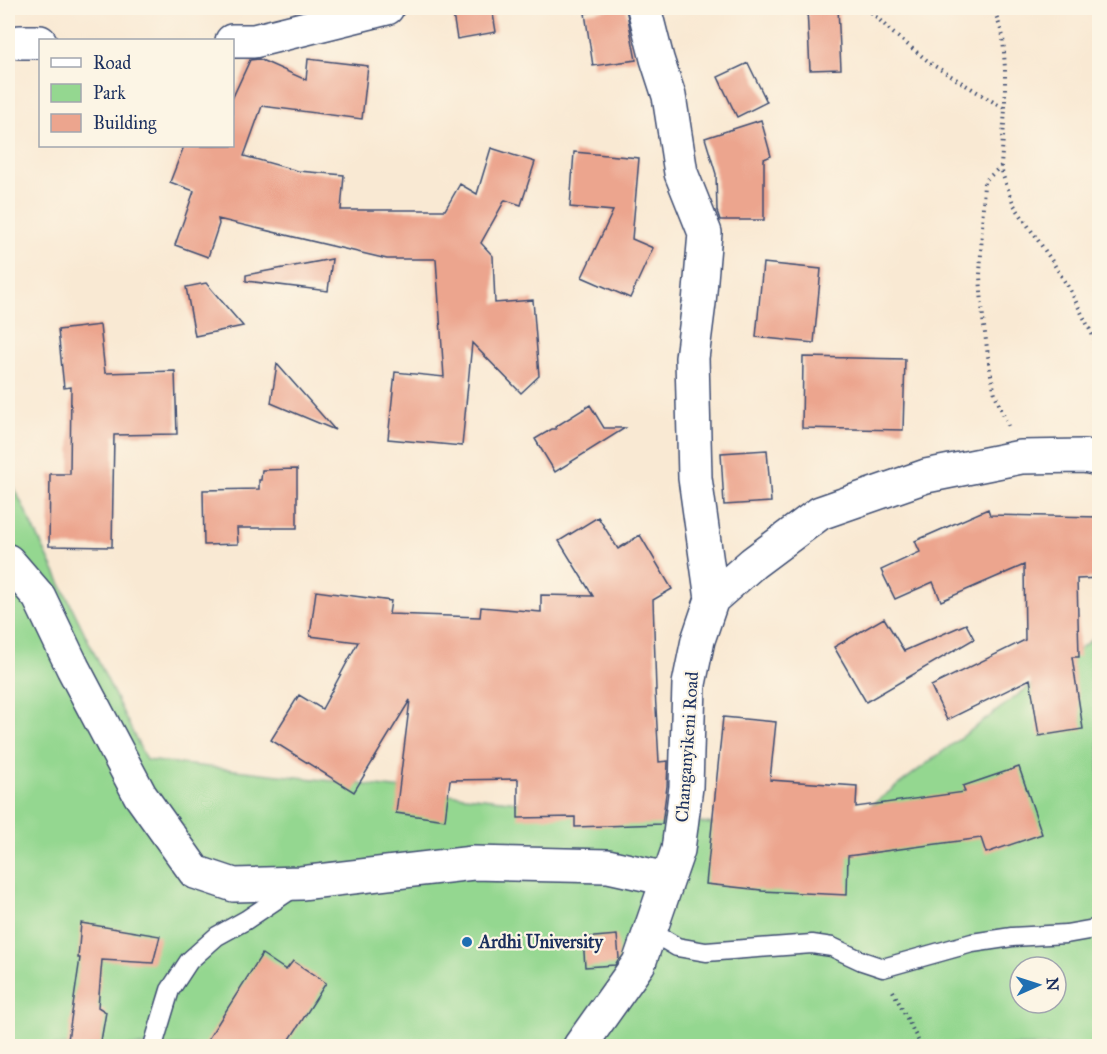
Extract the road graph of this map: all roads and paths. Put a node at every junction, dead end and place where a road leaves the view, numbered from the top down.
1 (387, 8) edge
2 (644, 8) edge
3 (867, 8) edge
4 (988, 8) edge
5 (234, 41) edge
6 (1005, 109) junction
7 (1001, 166) junction
8 (1100, 350) edge
9 (1021, 458) junction
10 (1100, 459) edge
11 (8, 561) edge
12 (712, 599) junction
13 (667, 879) junction
14 (301, 884) junction
15 (1100, 928) edge
16 (650, 931) junction
17 (883, 968) junction
18 (153, 1047) edge
19 (580, 1047) edge
20 (921, 1047) edge

1 - 5 street
2 - 12 street
3 - 6 path
4 - 6 path
6 - 7 path
7 - 8 path
7 - 9 path
9 - 10 street, Changanyikeni Road
9 - 12 street, Changanyikeni Road
11 - 14 street
12 - 13 street, Changanyikeni Road
13 - 14 street
13 - 16 street, Changanyikeni Road
14 - 18 lane
15 - 17 lane
16 - 17 lane
16 - 19 street, Changanyikeni Road
17 - 20 path

